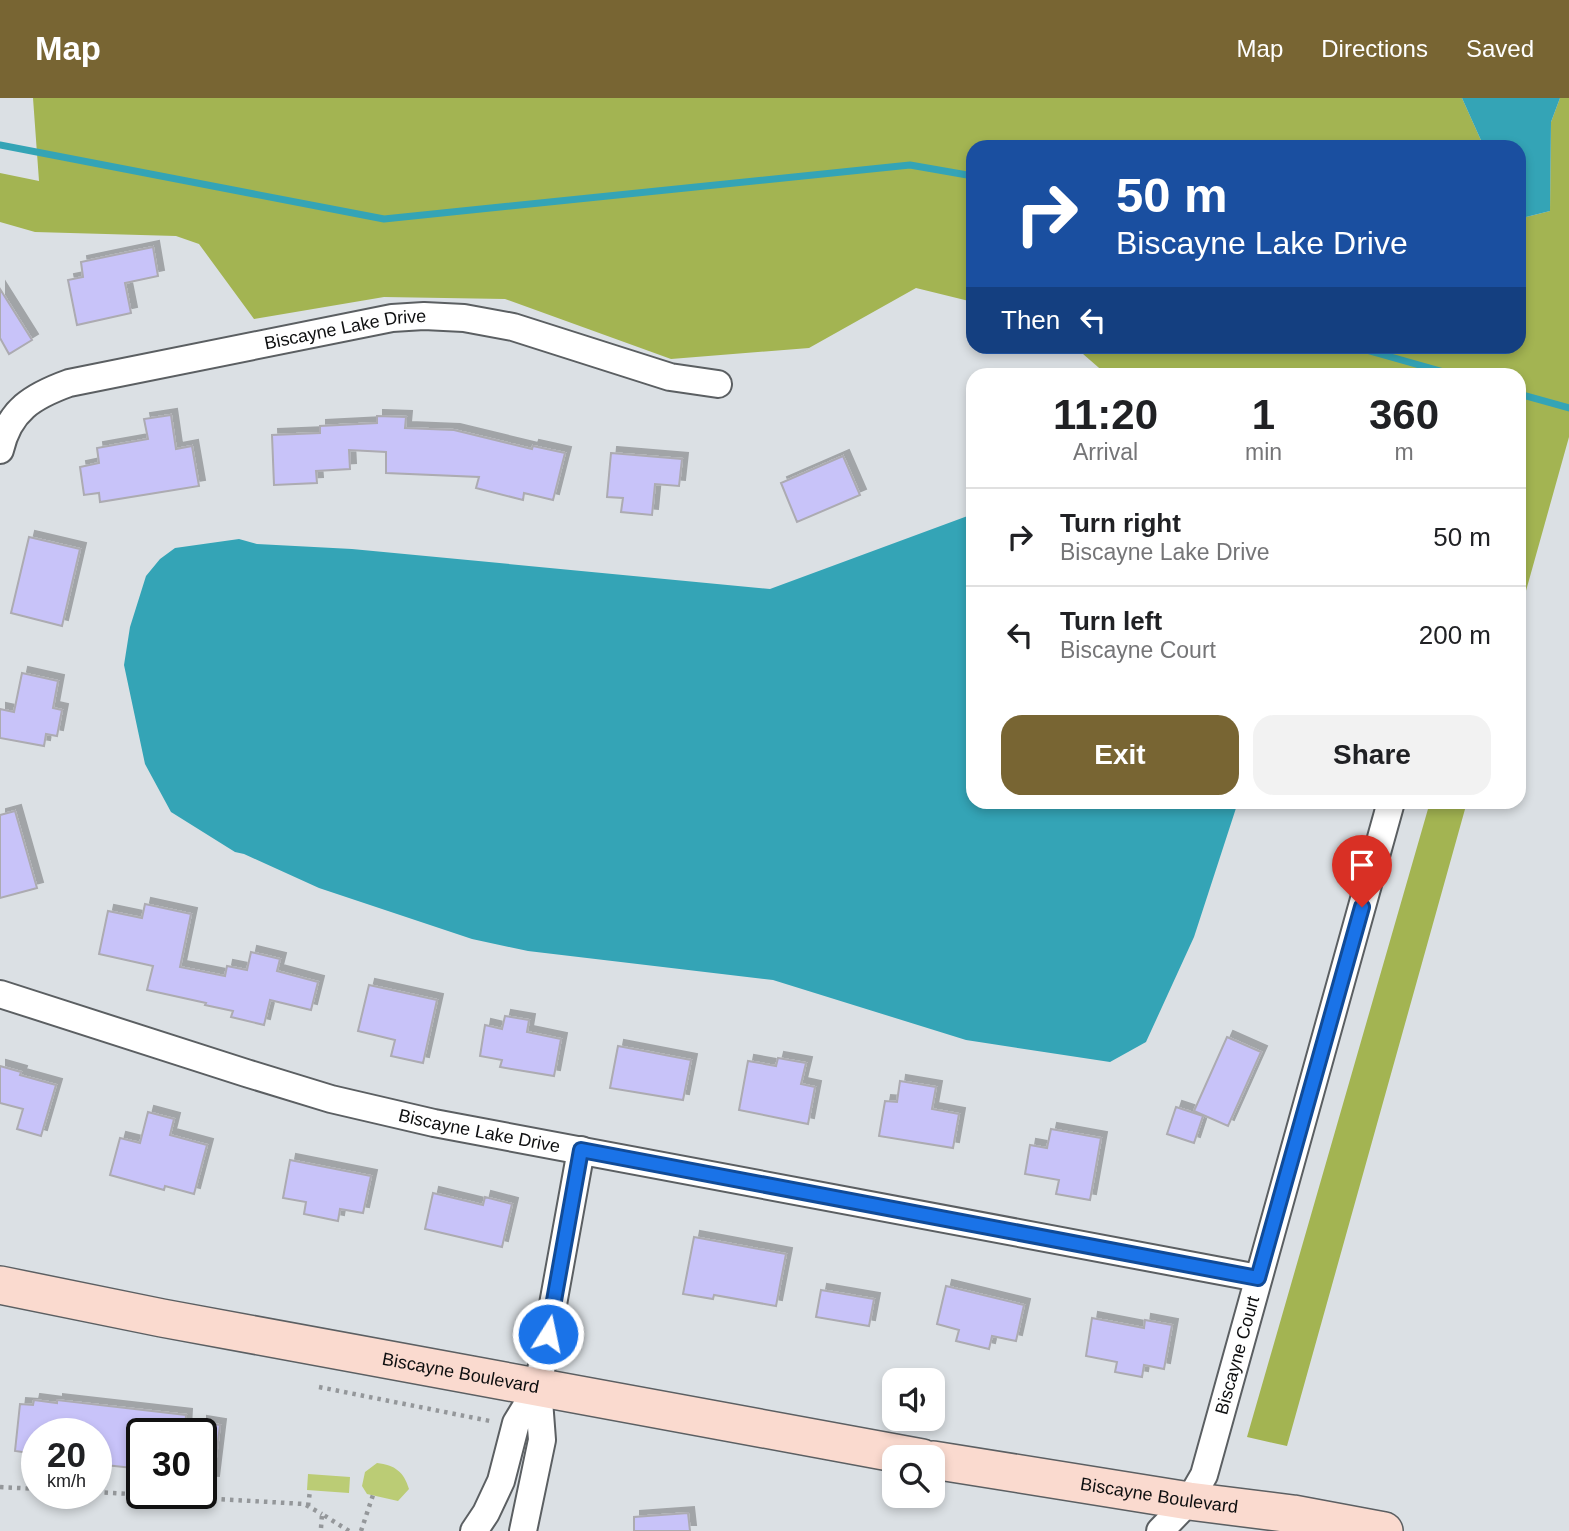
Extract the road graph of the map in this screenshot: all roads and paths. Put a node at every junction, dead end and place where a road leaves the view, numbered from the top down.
1 (718, 384) dead end
2 (0, 450) edge
3 (1389, 809) edge
4 (0, 994) edge
5 (581, 1150) junction
6 (1258, 1278) junction
7 (0, 1285) edge
8 (538, 1387) junction
9 (319, 1388) dead end
10 (490, 1420) dead end
11 (882, 1450) edge
12 (945, 1462) edge
13 (0, 1487) edge
14 (21, 1488) edge
15 (310, 1491) dead end
16 (373, 1495) dead end
17 (217, 1499) edge
18 (308, 1506) junction
19 (323, 1514) junction
20 (1189, 1516) edge
21 (321, 1528) dead end
22 (349, 1531) edge
23 (361, 1531) edge
24 (474, 1531) edge
25 (523, 1531) edge
26 (1160, 1531) edge
27 (1384, 1531) edge

1 - 2 street, Biscayne Lake Drive
3 - 6 street, Biscayne Court
4 - 5 street, Biscayne Lake Drive
5 - 6 street, Biscayne Lake Drive
5 - 8 street
6 - 20 street, Biscayne Court
7 - 8 street, Biscayne Boulevard
8 - 11 street, Biscayne Boulevard
8 - 24 street
8 - 25 street
9 - 10 path
12 - 20 street, Biscayne Boulevard
13 - 14 path
15 - 18 path
16 - 23 path
17 - 18 path
18 - 19 path
19 - 21 path
19 - 22 path
20 - 26 street, Biscayne Court
20 - 27 street, Biscayne Boulevard

